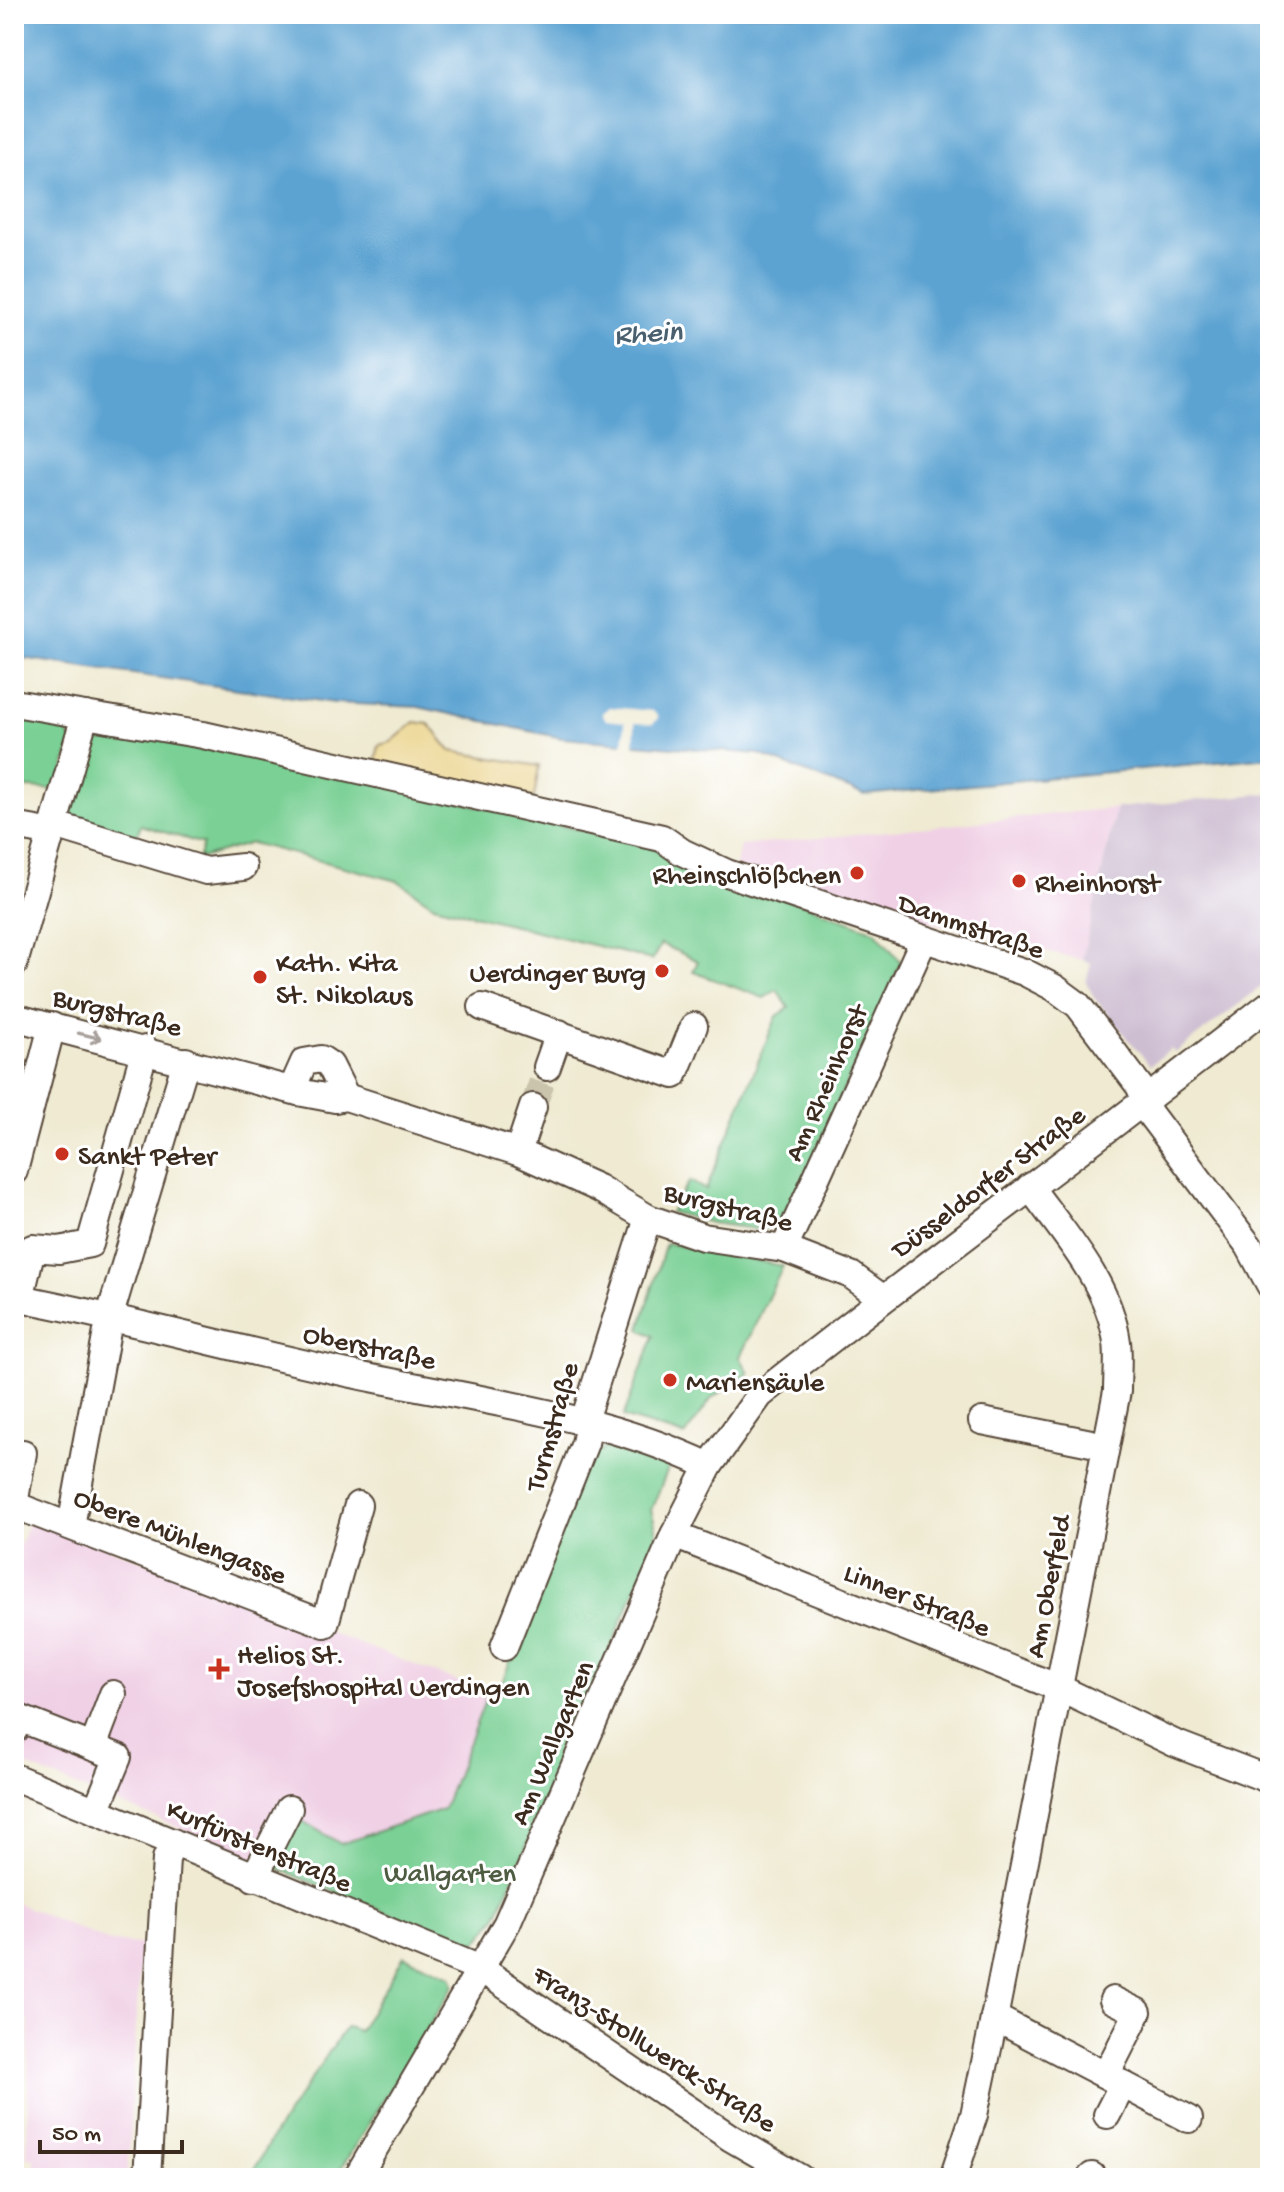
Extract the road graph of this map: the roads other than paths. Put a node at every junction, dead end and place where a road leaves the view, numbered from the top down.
1 (14, 703) edge
2 (85, 715) junction
3 (14, 826) edge
4 (54, 829) junction
5 (243, 867) dead end
6 (923, 941) junction
7 (14, 964) edge
8 (1270, 1004) edge
9 (482, 1007) dead end
10 (14, 1017) edge
11 (52, 1026) junction
12 (694, 1026) dead end
13 (559, 1033) junction
14 (145, 1049) junction
15 (186, 1061) junction
16 (547, 1067) tunnel mouth
17 (298, 1092) junction
18 (346, 1097) junction
19 (1145, 1102) junction
20 (533, 1107) tunnel mouth
21 (518, 1152) junction
22 (14, 1171) edge
23 (1030, 1187) junction
24 (648, 1218) junction
25 (23, 1242) edge
26 (1259, 1242) edge
27 (784, 1249) junction
28 (1270, 1285) edge
29 (17, 1298) edge
30 (882, 1298) junction
31 (108, 1324) junction
32 (982, 1421) dead end
33 (589, 1424) junction
34 (1106, 1446) junction
35 (23, 1453) dead end
36 (709, 1466) junction
37 (14, 1505) edge
38 (358, 1505) dead end
39 (71, 1526) junction
40 (674, 1535) junction
41 (504, 1647) dead end
42 (1059, 1688) junction
43 (113, 1694) dead end
44 (14, 1730) edge
45 (93, 1747) junction
46 (14, 1777) edge
47 (1270, 1780) edge
48 (289, 1809) dead end
49 (96, 1811) junction
50 (173, 1842) junction
51 (254, 1878) junction
52 (481, 1969) junction
53 (1113, 2000) dead end
54 (994, 2017) junction
55 (1114, 2080) junction
56 (1107, 2115) dead end
57 (1189, 2119) dead end
58 (797, 2177) edge
59 (147, 2178) edge
60 (357, 2178) edge
61 (953, 2178) edge

1 - 2 street, Dammstraße
2 - 4 street
2 - 6 street, Dammstraße
3 - 4 street
4 - 5 street
4 - 7 street
6 - 19 street, Dammstraße
6 - 27 street, Am Rheinhorst
8 - 19 street, Düsseldorfer Straße
9 - 13 street
10 - 11 street, Burgstraße
11 -> 14 street, Burgstraße
11 - 22 street
12 - 13 street
13 - 16 street
14 - 15 street, Burgstraße
14 - 25 street
15 - 17 street, Burgstraße
15 - 31 street
17 - 18 street, Burgstraße
17 - 18 street
18 - 21 street, Burgstraße
19 - 23 street, Düsseldorfer Straße
19 - 26 street, Dammstraße
20 - 21 street
21 - 24 street, Burgstraße
23 - 30 street, Düsseldorfer Straße
23 - 34 street, Am Oberfeld
24 - 27 street, Burgstraße
24 - 33 street, Turmstraße
25 - 29 street
26 - 28 street, Dammstraße
27 - 30 street, Burgstraße
29 - 31 street, Oberstraße
30 - 36 street, Düsseldorfer Straße
31 - 33 street, Oberstraße
31 - 39 street
32 - 34 street
33 - 36 street, Oberstraße
33 - 41 street, Turmstraße
34 - 42 street, Am Oberfeld
35 - 37 street
36 - 40 street, Am Wallgarten
37 - 39 street, Obere Mühlengasse
38 - 39 street, Obere Mühlengasse
40 - 42 street, Linner Straße
40 - 52 street, Am Wallgarten
42 - 47 street, Linner Straße
42 - 54 street, Am Oberfeld
43 - 45 street
44 - 45 street
45 - 49 street
46 - 49 street, Kurfürstenstraße
48 - 51 street
49 - 50 street, Kurfürstenstraße
50 - 51 street, Kurfürstenstraße
50 - 59 street
51 - 52 street, Kurfürstenstraße
52 - 58 street, Franz-Stollwerck-Straße
52 - 60 street, Am Wallgarten
53 - 55 street
54 - 55 street
54 - 61 street, Am Oberfeld
55 - 56 street
55 - 57 street

